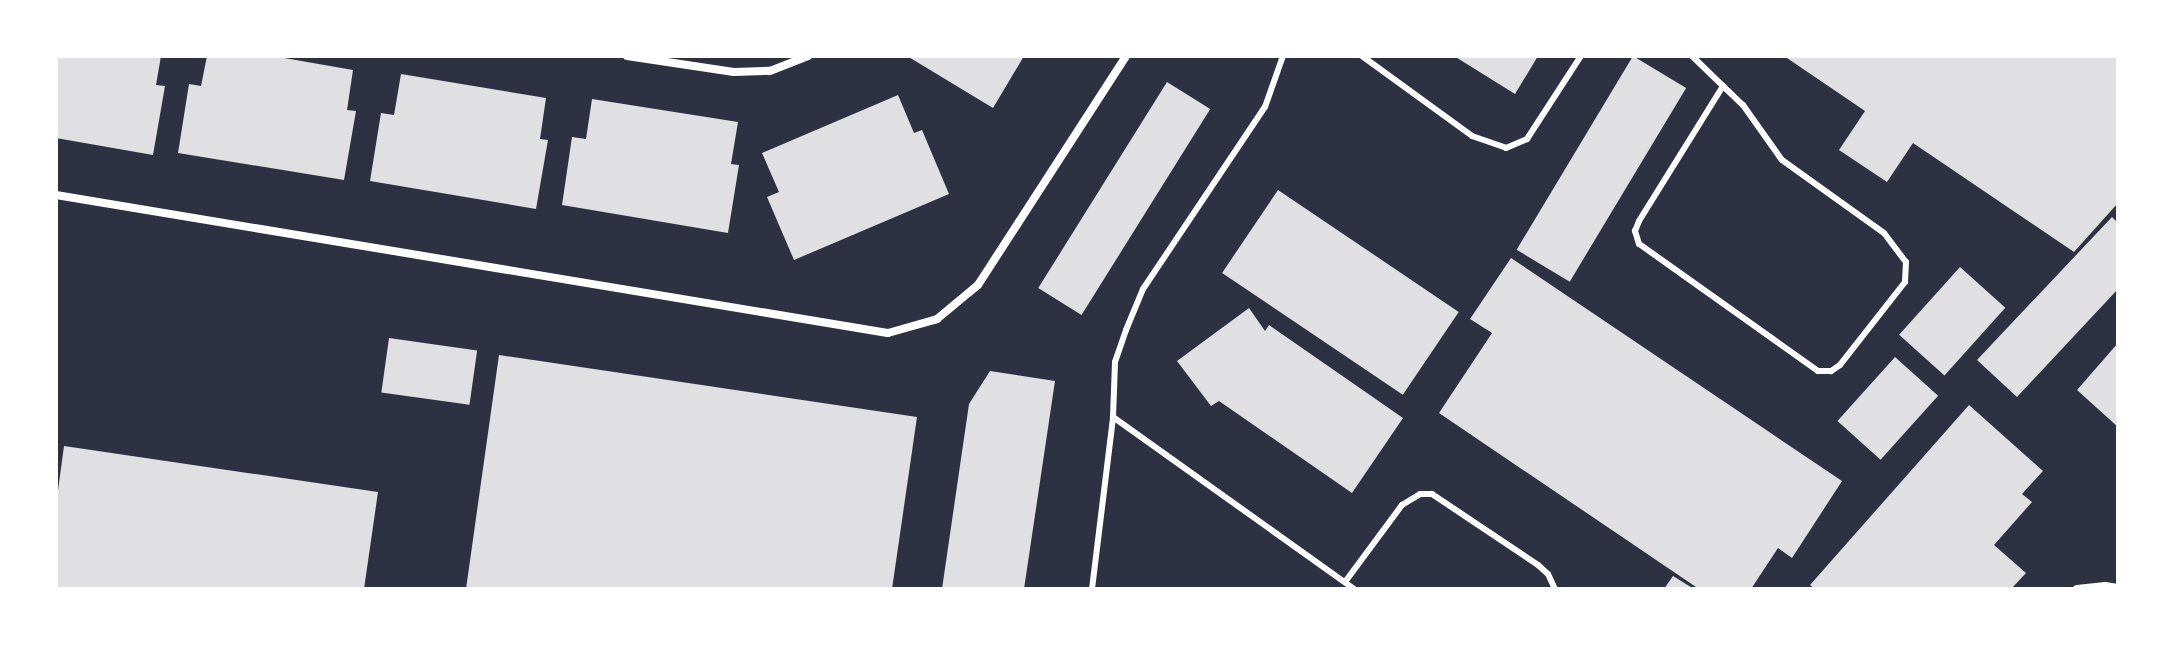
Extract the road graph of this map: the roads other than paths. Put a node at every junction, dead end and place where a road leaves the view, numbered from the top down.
1 (627, 56) edge
2 (808, 56) edge
3 (1126, 56) edge
4 (1283, 56) edge
5 (1362, 56) edge
6 (1581, 56) edge
7 (1692, 56) edge
8 (1723, 86) junction
9 (56, 195) edge
10 (1113, 417) junction
11 (1345, 582) junction
12 (2118, 588) edge
13 (1092, 589) edge
14 (1354, 589) edge
15 (1555, 589) edge
16 (2077, 589) edge

1 - 2 street
3 - 9 street
4 - 10 lane
5 - 6 lane
7 - 8 lane
8 - 8 lane
10 - 11 lane
10 - 13 lane
11 - 14 lane
11 - 15 lane
12 - 16 street

